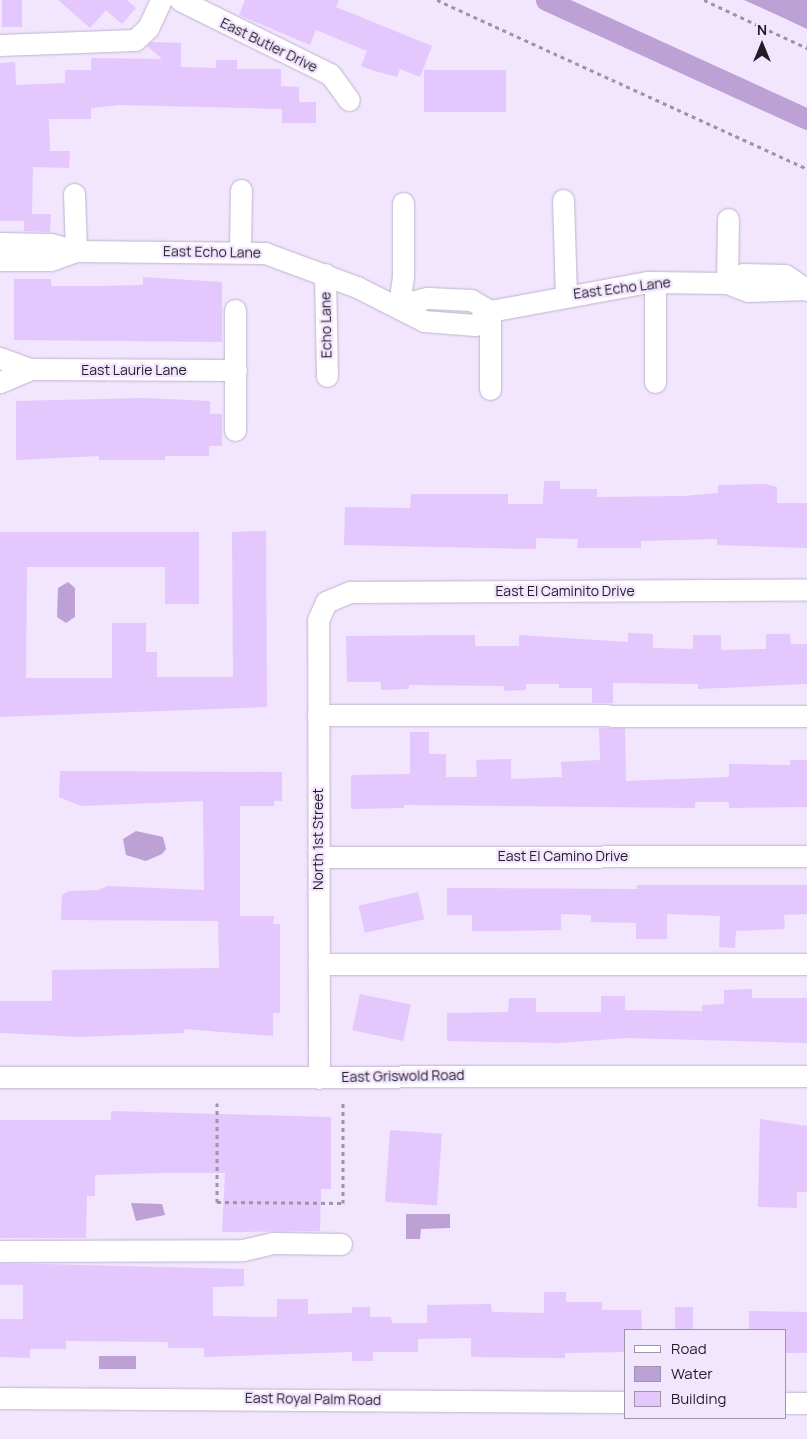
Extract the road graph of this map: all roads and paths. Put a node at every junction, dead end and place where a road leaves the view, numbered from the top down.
1 (161, 0) edge
2 (180, 0) edge
3 (437, 0) edge
4 (704, 0) edge
5 (0, 45) edge
6 (807, 48) edge
7 (349, 100) dead end
8 (807, 169) edge
9 (241, 190) dead end
10 (74, 194) dead end
11 (564, 200) dead end
12 (403, 203) dead end
13 (728, 219) dead end
14 (0, 243) edge
15 (76, 251) junction
16 (240, 251) junction
17 (0, 260) edge
18 (325, 274) junction
19 (655, 282) junction
20 (727, 283) junction
21 (807, 290) edge
22 (566, 294) junction
23 (399, 305) junction
24 (235, 310) dead end
25 (490, 311) junction
26 (0, 358) edge
27 (31, 370) junction
28 (236, 370) junction
29 (327, 376) dead end
30 (0, 382) edge
31 (655, 382) dead end
32 (490, 389) dead end
33 (235, 430) dead end
34 (807, 590) edge
35 (326, 602) joint
36 (318, 715) junction
37 (807, 716) edge
38 (807, 856) edge
39 (318, 857) junction
40 (319, 964) junction
41 (807, 964) edge
42 (807, 1076) edge
43 (0, 1077) edge
44 (319, 1078) junction
45 (217, 1103) dead end
46 (343, 1103) dead end
47 (341, 1244) dead end
48 (0, 1251) edge
49 (0, 1398) edge
50 (624, 1402) edge
51 (787, 1403) edge
52 (807, 1403) edge

1 - 5 street
2 - 7 street, East Butler Drive
3 - 8 path
4 - 6 path
9 - 16 street
10 - 15 street
11 - 22 street
12 - 23 street
13 - 20 street
14 - 15 street, East Echo Lane
15 - 16 street, East Echo Lane
15 - 17 street, East Echo Lane
16 - 18 street, East Echo Lane
18 - 23 street, East Echo Lane
18 - 29 street, Echo Lane
19 - 20 street, East Echo Lane
19 - 22 street, East Echo Lane
19 - 31 street
20 - 21 street, East Echo Lane
22 - 25 street, East Echo Lane
23 - 25 street, East Echo Lane
24 - 28 street
25 - 32 street
26 - 27 street, East Laurie Lane
27 - 28 street, East Laurie Lane
27 - 30 street, East Laurie Lane
28 - 33 street
34 - 35 street, East El Caminito Drive
35 - 36 street, North 1st Street
36 - 37 street
36 - 39 street, North 1st Street
38 - 39 street, East El Camino Drive
39 - 40 street, North 1st Street
40 - 41 street
40 - 44 street, North 1st Street
42 - 44 street, East Griswold Road
43 - 44 street, East Griswold Road
45 - 46 path
47 - 48 street
49 - 50 street, East Royal Palm Road
51 - 52 street

